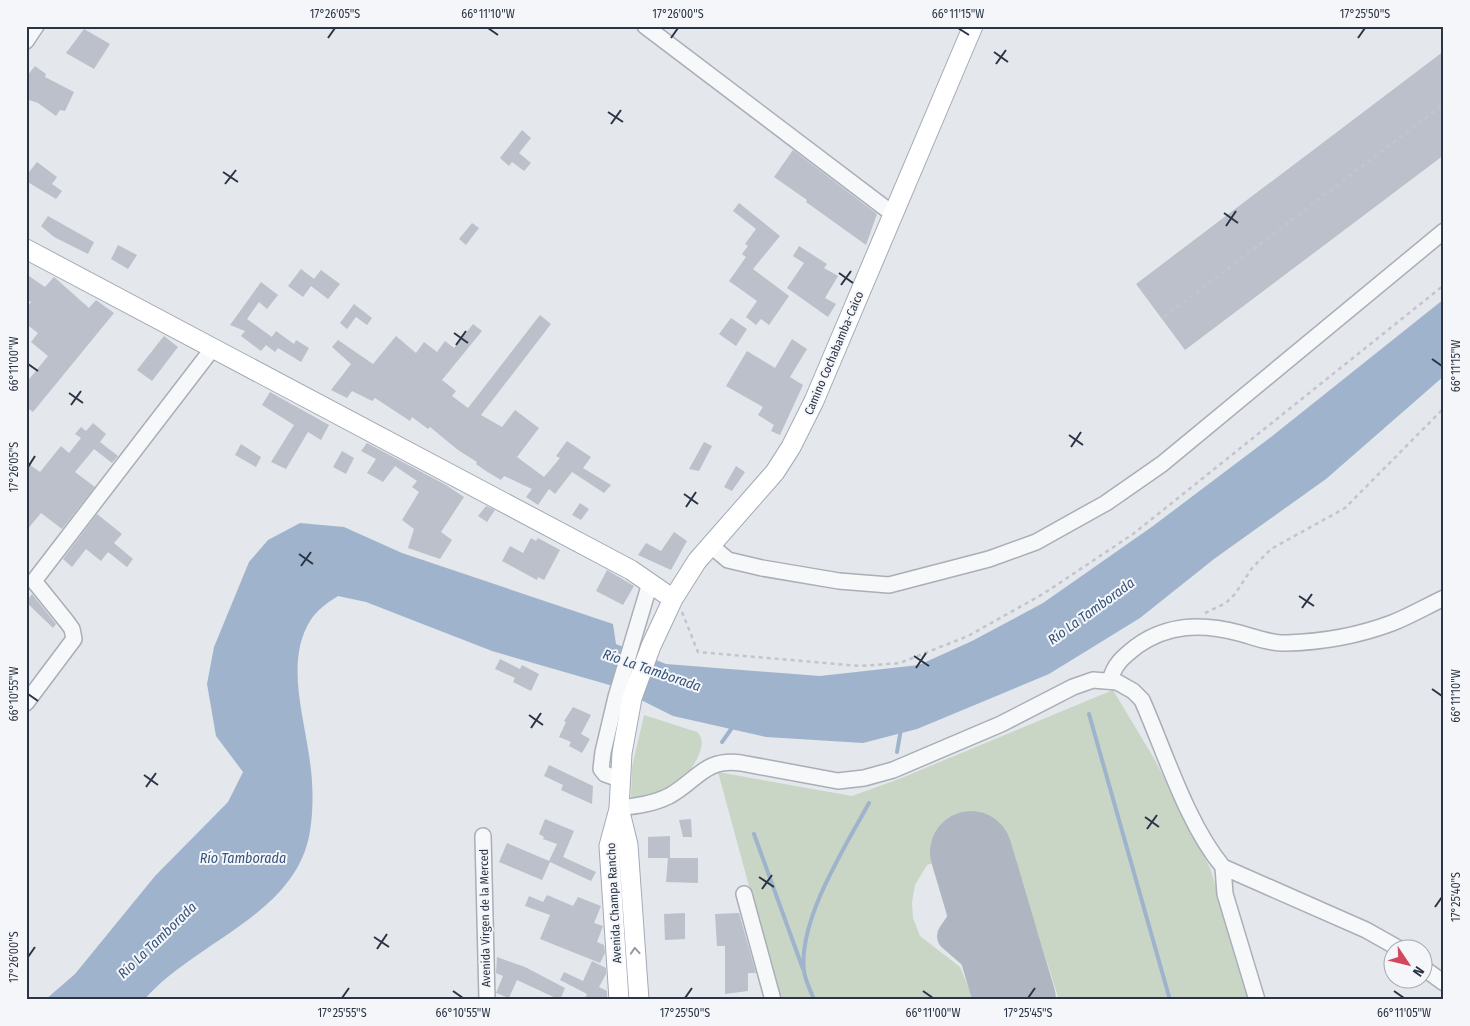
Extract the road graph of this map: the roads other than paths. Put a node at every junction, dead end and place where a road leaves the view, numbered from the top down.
1 (36, 26) edge
2 (645, 26) edge
3 (973, 26) edge
4 (26, 41) edge
5 (892, 214) junction
6 (1444, 231) edge
7 (26, 249) edge
8 (213, 348) junction
9 (710, 545) junction
10 (650, 583) junction
11 (1444, 598) edge
12 (673, 599) junction
13 (641, 647) junction
14 (1110, 681) junction
15 (624, 698) joint
16 (26, 703) edge
17 (619, 808) junction
18 (484, 836) dead end
19 (1223, 867) junction
20 (744, 894) dead end
21 (1382, 939) edge
22 (1432, 974) edge
23 (1444, 983) edge
24 (487, 1000) edge
25 (619, 1000) edge
26 (639, 1000) edge
27 (773, 1000) edge
28 (1257, 1000) edge

1 - 4 street
2 - 5 street
3 - 5 main road, Camino Cochabamba-Caico
5 - 9 main road, Camino Cochabamba-Caico
6 - 9 street
7 - 8 main road
8 - 10 main road
8 - 16 street
9 - 12 main road, Camino Cochabamba-Caico
10 - 12 main road
10 - 13 street
11 - 14 street
12 - 13 main road, Camino Cochabamba-Caico
13 - 15 main road, Camino Cochabamba-Caico
14 - 17 street
14 - 19 street
15 - 17 main road, Avenida Champa Rancho
17 - 25 main road, Avenida Champa Rancho
26 -> 17 main road, Avenida Champa Rancho
18 - 24 street, Avenida Virgen de la Merced
19 - 21 street
19 - 28 street
20 - 27 street
22 - 23 street

